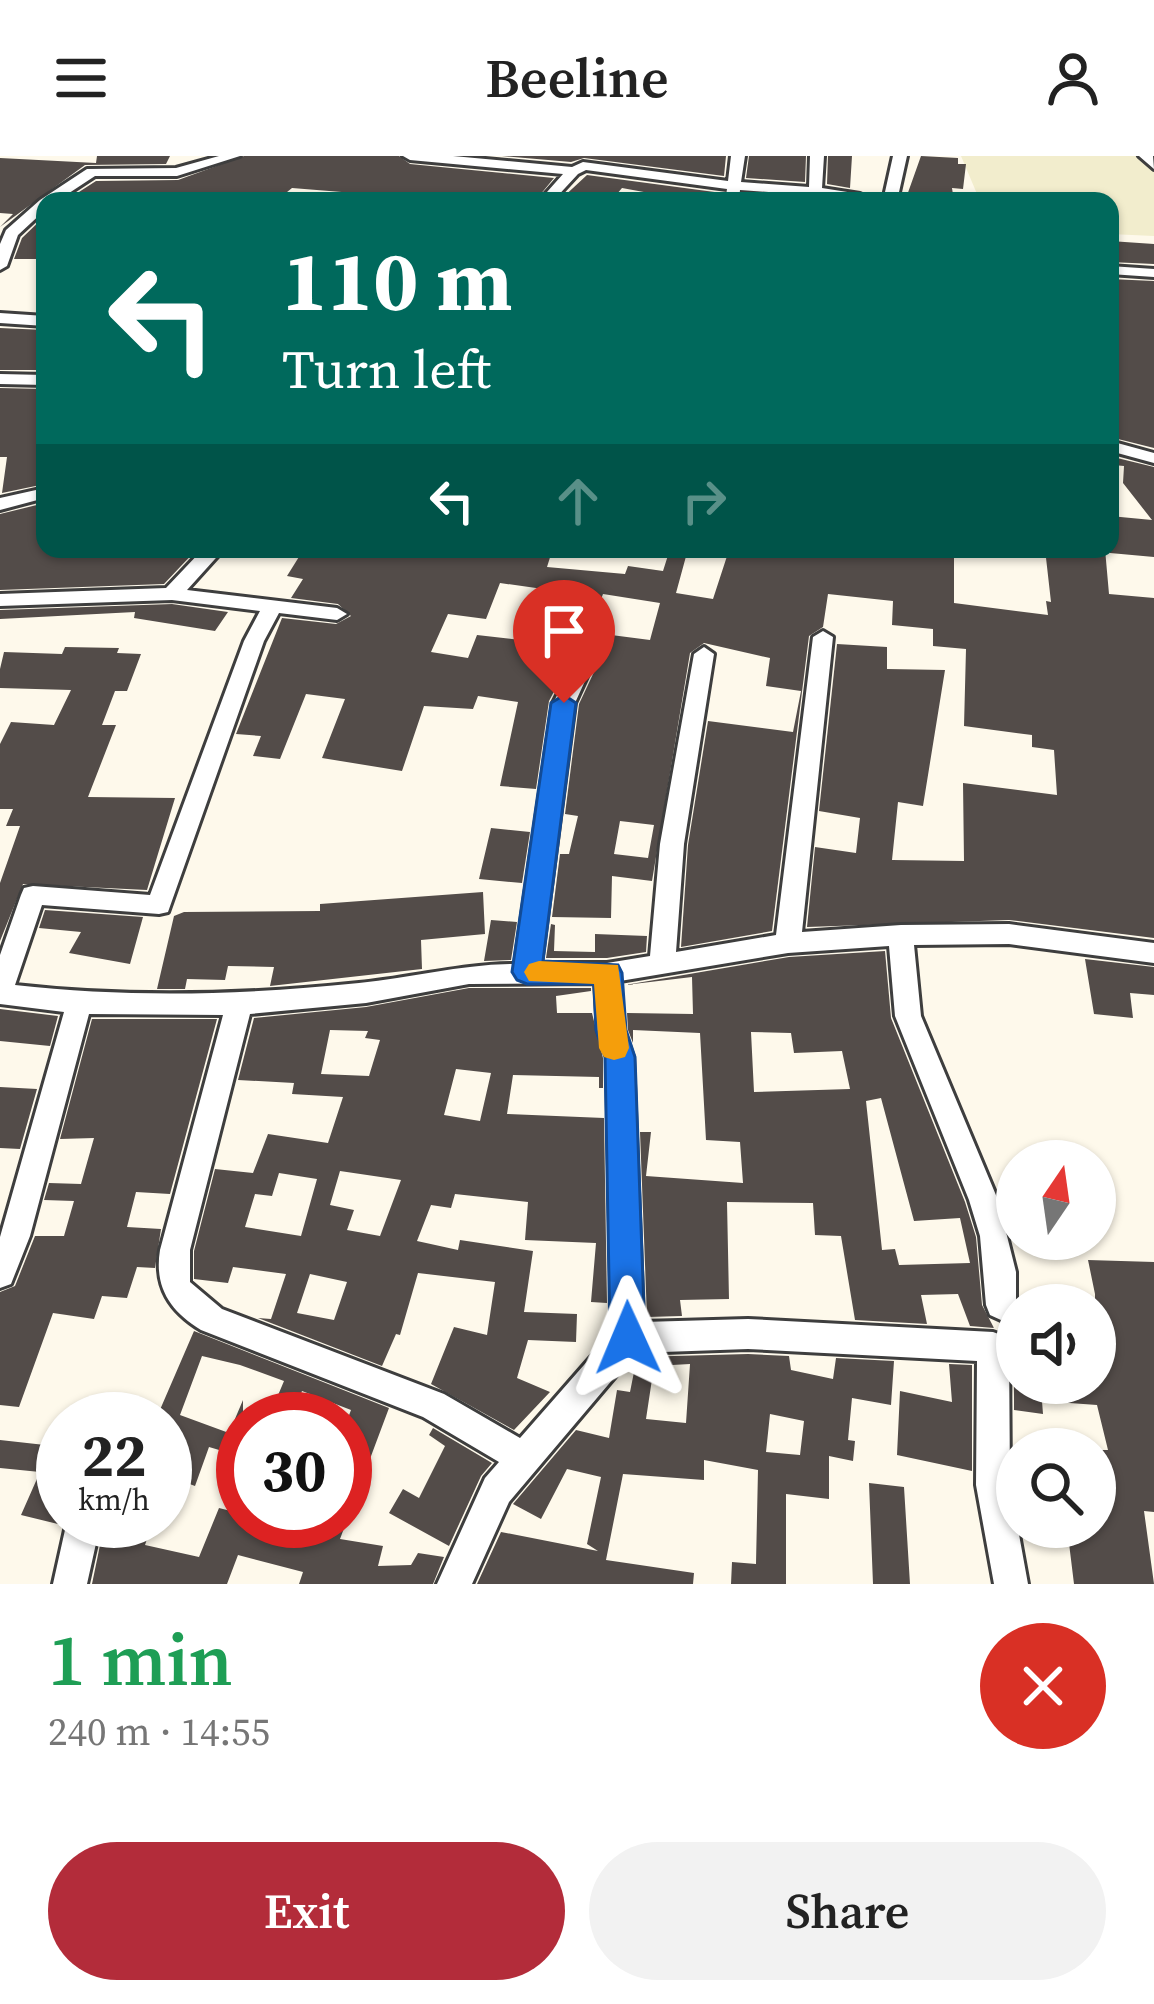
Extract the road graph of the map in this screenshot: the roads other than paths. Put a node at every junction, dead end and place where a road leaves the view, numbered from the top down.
1 (233, 156) edge
2 (410, 156) edge
3 (601, 156) edge
4 (738, 156) edge
5 (817, 156) edge
6 (901, 156) edge
7 (1146, 156) edge
8 (432, 157) edge
9 (1154, 165) edge
10 (578, 169) junction
11 (61, 192) edge
12 (555, 192) edge
13 (720, 192) edge
14 (732, 192) edge
15 (815, 192) edge
16 (892, 192) edge
17 (36, 209) edge
18 (0, 216) edge
19 (25, 217) junction
20 (36, 219) edge
21 (6, 232) edge
22 (0, 266) edge
23 (1119, 271) edge
24 (1154, 273) edge
25 (0, 318) edge
26 (36, 320) edge
27 (0, 379) edge
28 (36, 380) edge
29 (1119, 448) edge
30 (1154, 458) edge
31 (36, 495) edge
32 (0, 504) edge
33 (206, 558) edge
34 (172, 594) junction
35 (0, 600) edge
36 (273, 606) junction
37 (337, 614) dead end
38 (823, 637) dead end
39 (704, 654) dead end
40 (580, 670) dead end
41 (902, 935) junction
42 (788, 943) junction
43 (1154, 953) edge
44 (662, 962) junction
45 (527, 972) junction
46 (608, 973) junction
47 (0, 994) edge
48 (79, 1003) junction
49 (239, 1005) junction
50 (0, 1274) edge
51 (1003, 1284) edge
52 (628, 1338) junction
53 (521, 1457) junction
54 (78, 1548) edge
55 (70, 1584) edge
56 (454, 1584) edge
57 (1011, 1584) edge

1 - 11 street
2 - 8 street
3 - 10 street
4 - 14 street
5 - 15 street
6 - 16 street
7 - 9 street
8 - 10 street
10 - 12 street
10 - 13 street
17 - 19 street
18 - 19 street
19 - 20 street
19 - 21 street
21 - 22 street
23 - 24 street
25 - 26 street
27 - 28 street
29 - 30 street
31 - 32 street
33 - 34 street
34 - 35 street
34 - 36 street
36 - 37 street
36 - 47 street
38 - 42 street
39 - 44 street
40 - 45 street
41 - 42 street
41 - 43 street
41 - 51 street
42 - 44 street
44 - 46 street
45 - 46 street
45 - 49 street
46 - 52 street
47 - 48 street
48 - 49 street
48 - 50 street
49 - 53 street
52 - 53 street
52 - 57 street
53 - 56 street
54 - 55 street

